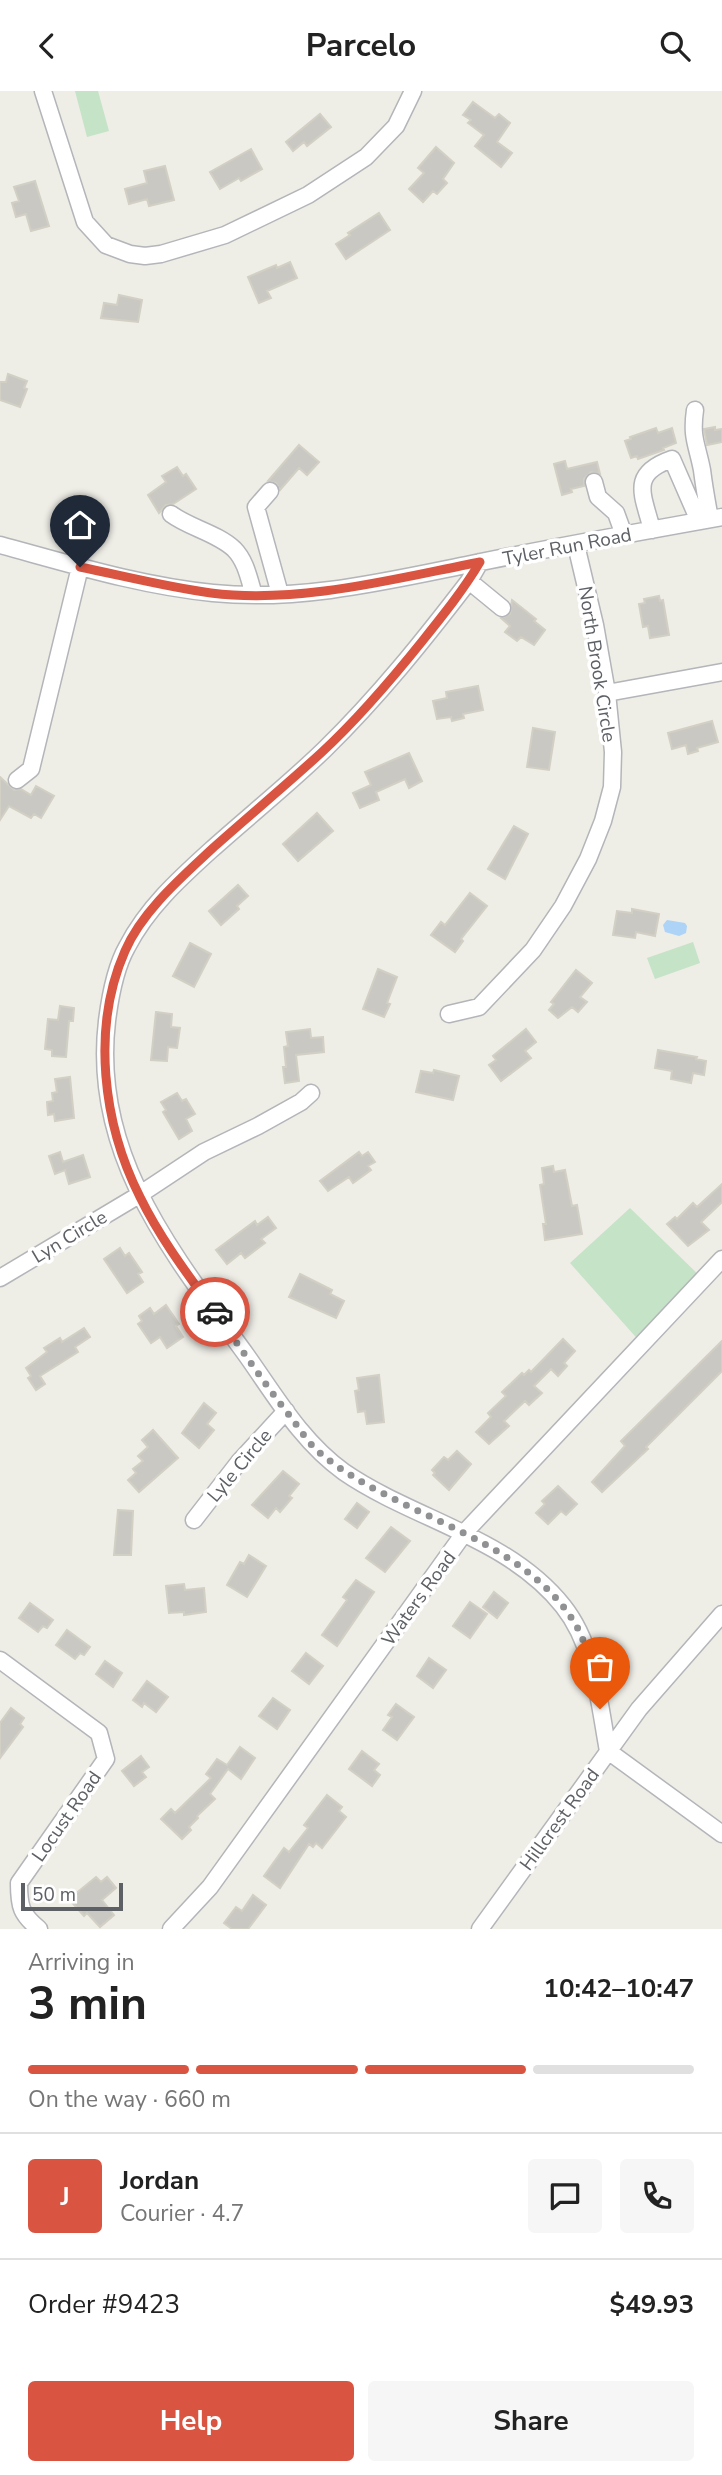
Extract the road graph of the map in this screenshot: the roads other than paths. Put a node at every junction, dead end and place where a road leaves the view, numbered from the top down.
1 (43, 91) edge
2 (413, 91) edge
3 (695, 410) dead end
4 (594, 482) dead end
5 (270, 491) dead end
6 (171, 514) dead end
7 (711, 519) edge
8 (652, 530) junction
9 (624, 535) junction
10 (576, 544) junction
11 (0, 545) edge
12 (480, 562) junction
13 (80, 567) junction
14 (469, 581) junction
15 (279, 594) junction
16 (254, 595) junction
17 (502, 608) dead end
18 (722, 672) edge
19 (607, 693) junction
20 (18, 780) dead end
21 (449, 1014) dead end
22 (311, 1093) dead end
23 (139, 1195) junction
24 (722, 1259) edge
25 (0, 1278) edge
26 (286, 1411) junction
27 (194, 1520) dead end
28 (465, 1532) junction
29 (722, 1614) edge
30 (0, 1660) edge
31 (608, 1751) junction
32 (722, 1833) edge
33 (39, 1929) edge
34 (171, 1929) edge
35 (480, 1929) edge

1 - 2 street
3 - 7 street
4 - 9 street
5 - 15 street
6 - 16 street
7 - 8 street, Tyler Run Road
7 - 8 street
8 - 9 street, Tyler Run Road
9 - 10 street, Tyler Run Road
10 - 12 street, Tyler Run Road
10 - 19 street, North Brook Circle
11 - 13 street, Tyler Run Road
12 - 14 street
12 - 15 street, Tyler Run Road
13 - 16 street, Tyler Run Road
13 - 20 street
14 - 17 street
14 - 23 street
15 - 16 street, Tyler Run Road
18 - 19 street
19 - 21 street, North Brook Circle
22 - 23 street, Lyn Circle
23 - 25 street, Lyn Circle
23 - 26 street
24 - 28 street, Waters Road
26 - 27 street, Lyle Circle
26 - 28 street
28 - 31 street
28 - 34 street, Waters Road
29 - 31 street, Hillcrest Road
30 - 33 street, Locust Road
31 - 32 street
31 - 35 street, Hillcrest Road

